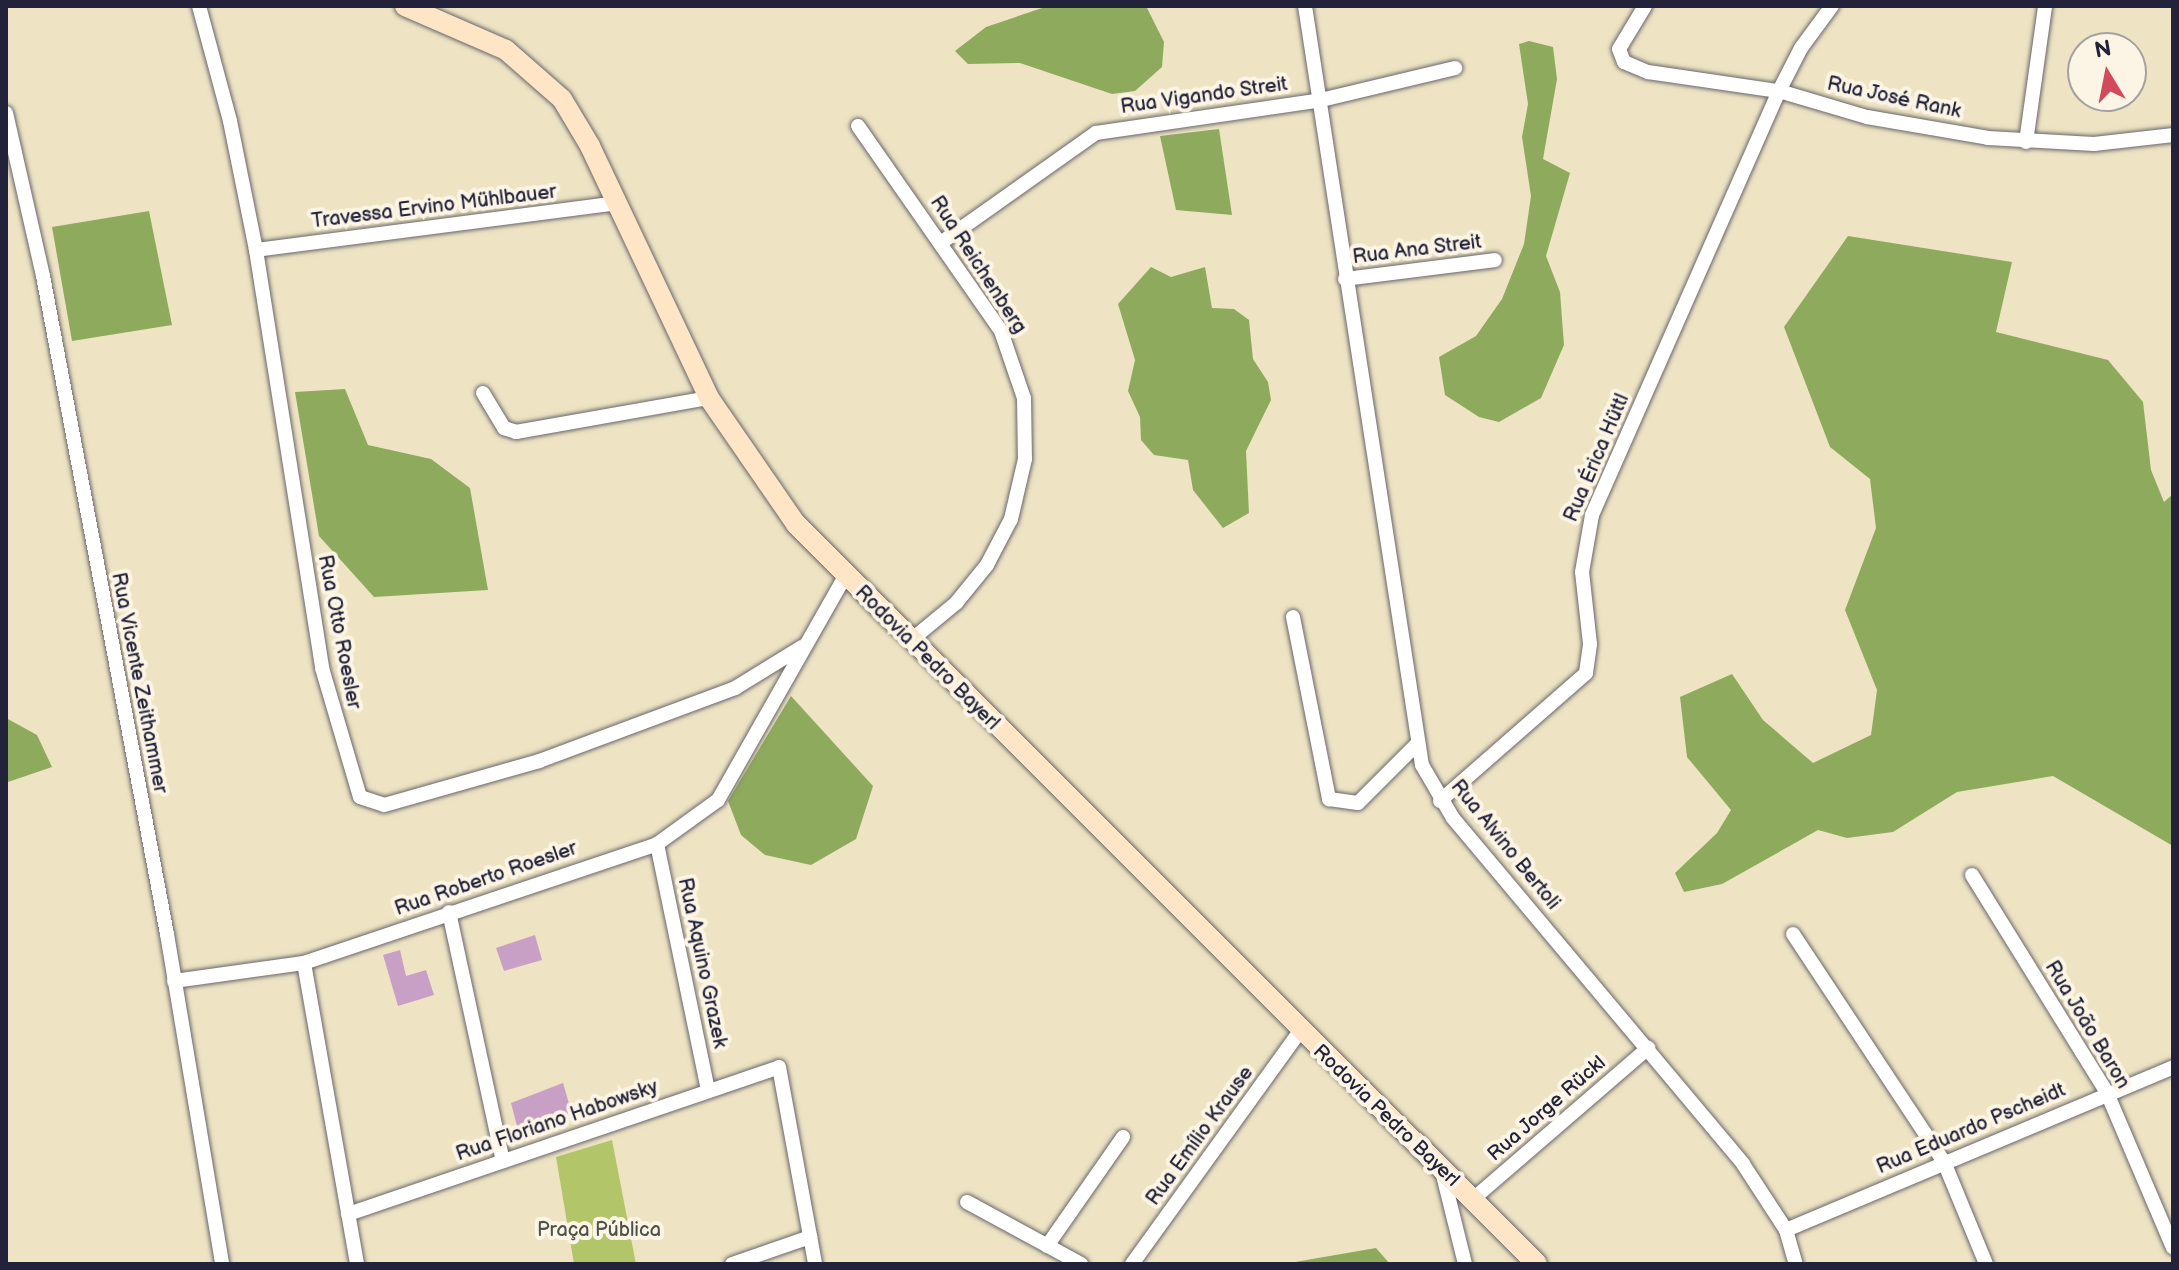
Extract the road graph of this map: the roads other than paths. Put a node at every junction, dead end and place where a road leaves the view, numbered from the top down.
1 (199, 6) edge
2 (405, 6) edge
3 (1305, 6) edge
4 (1645, 6) edge
5 (1832, 6) edge
6 (2045, 6) edge
7 (1455, 68) dead end
8 (1779, 91) junction
9 (1321, 100) junction
10 (6, 113) edge
11 (858, 126) dead end
12 (2173, 135) edge
13 (2026, 142) junction
14 (617, 203) junction
15 (942, 242) junction
16 (256, 250) junction
17 (1495, 260) dead end
18 (1345, 279) junction
19 (483, 393) dead end
20 (709, 398) junction
21 (845, 576) junction
22 (1293, 617) dead end
23 (910, 641) junction
24 (802, 647) junction
25 (1416, 745) junction
26 (1440, 801) junction
27 (657, 844) junction
28 (1972, 875) dead end
29 (449, 912) junction
30 (1793, 934) dead end
31 (304, 963) junction
32 (174, 981) junction
33 (1300, 1031) junction
34 (1648, 1048) junction
35 (2173, 1067) edge
36 (708, 1091) junction
37 (2107, 1093) junction
38 (1123, 1137) dead end
39 (503, 1161) junction
40 (1944, 1162) junction
41 (1442, 1171) junction
42 (1472, 1200) junction
43 (967, 1202) dead end
44 (348, 1214) junction
45 (1786, 1230) junction
46 (810, 1237) junction
47 (1047, 1246) junction
48 (2173, 1248) edge
49 (222, 1264) edge
50 (357, 1264) edge
51 (732, 1264) edge
52 (815, 1264) edge
53 (1081, 1264) edge
54 (1132, 1264) edge
55 (1465, 1264) edge
56 (1537, 1264) edge
57 (1796, 1264) edge
58 (1986, 1264) edge

1 - 16 street, Rua Otto Roesler
2 - 14 main road, Rodovia Pedro Bayerl
3 - 9 street, Rua Alvino Bertoli
4 - 8 street, Rua José Rank
5 - 8 street
6 - 13 street
7 - 9 street, Rua Vigando Streit
8 - 13 street, Rua José Rank
8 - 26 street, Rua Érica Hüttl
9 - 15 street, Rua Vigando Streit
9 - 18 street, Rua Alvino Bertoli
10 - 32 street, Rua Vicente Zeithammer
11 - 15 street, Rua Reichenberg
12 - 13 street, Rua José Rank
14 - 16 street, Travessa Ervino Mühlbauer
14 - 20 main road, Rodovia Pedro Bayerl
15 - 23 street, Rua Reichenberg
16 - 24 street, Rua Otto Roesler
17 - 18 street, Rua Ana Streit
18 - 25 street, Rua Alvino Bertoli
19 - 20 street
20 - 21 main road, Rodovia Pedro Bayerl
21 - 23 main road, Rodovia Pedro Bayerl
21 - 24 street, Rua Roberto Roesler
22 - 25 street
23 - 33 main road, Rodovia Pedro Bayerl
24 - 27 street, Rua Roberto Roesler
25 - 26 street, Rua Alvino Bertoli
26 - 34 street, Rua Alvino Bertoli
27 - 29 street, Rua Roberto Roesler
27 - 36 street, Rua Aquino Grazek
28 - 37 street, Rua João Baron
29 - 31 street, Rua Roberto Roesler
29 - 39 street
30 - 40 street
31 - 32 street, Rua Roberto Roesler
31 - 44 street
32 - 49 street, Rua Vicente Zeithammer
33 - 41 main road, Rodovia Pedro Bayerl
33 - 54 street, Rua Emílio Krause
34 - 42 street, Rua Jorge Rückl
34 - 45 street, Rua Alvino Bertoli
35 - 37 street, Rua Eduardo Pscheidt
36 - 39 street, Rua Floriano Habowsky
36 - 46 street, Rua Floriano Habowsky
37 - 40 street, Rua Eduardo Pscheidt
37 - 48 street, Rua João Baron
38 - 47 street
39 - 44 street, Rua Floriano Habowsky
40 - 45 street, Rua Eduardo Pscheidt
40 - 58 street
41 - 42 main road, Rodovia Pedro Bayerl
41 - 55 street
42 - 56 main road, Rodovia Pedro Bayerl
43 - 47 street
44 - 50 street
45 - 57 street, Rua Alvino Bertoli
46 - 51 street
46 - 52 street
47 - 53 street

